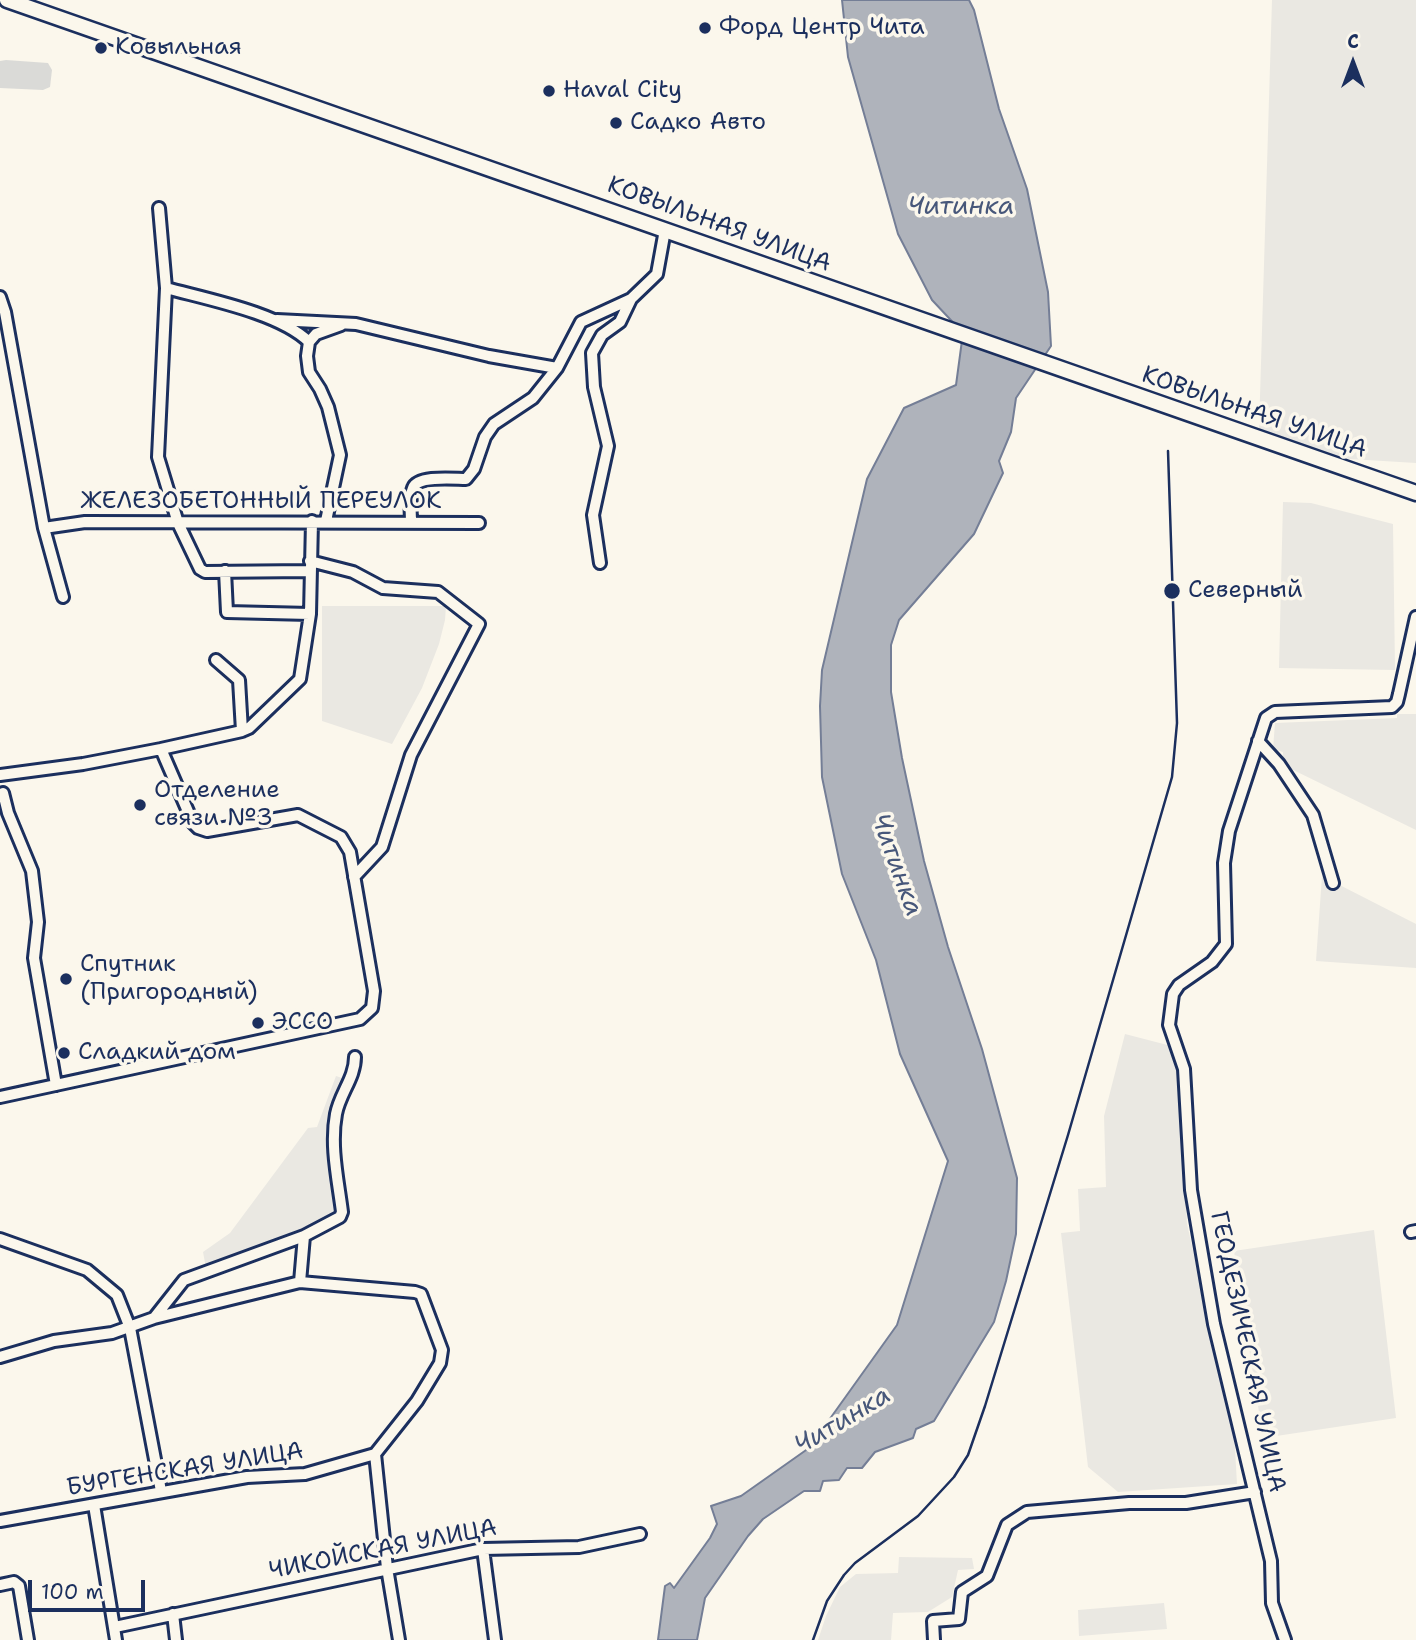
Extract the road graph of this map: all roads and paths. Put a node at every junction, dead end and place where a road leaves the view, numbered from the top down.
1 (7, 0) edge
2 (159, 208) dead end
3 (666, 230) junction
4 (166, 288) junction
5 (0, 297) edge
6 (631, 299) junction
7 (275, 320) junction
8 (347, 323) junction
9 (309, 342) junction
10 (556, 368) junction
11 (1416, 493) edge
12 (312, 521) junction
13 (326, 521) junction
14 (411, 522) junction
15 (178, 523) junction
16 (479, 523) dead end
17 (44, 528) junction
18 (600, 563) dead end
19 (310, 566) junction
20 (225, 571) junction
21 (63, 597) dead end
22 (310, 614) junction
23 (1416, 617) edge
24 (216, 660) dead end
25 (242, 731) junction
26 (1258, 741) junction
27 (161, 749) junction
28 (0, 775) edge
29 (3, 793) dead end
30 (354, 877) junction
31 (1333, 883) dead end
32 (355, 1058) dead end
33 (56, 1085) junction
34 (0, 1097) edge
35 (304, 1236) junction
36 (0, 1239) edge
37 (300, 1282) junction
38 (154, 1318) junction
39 (131, 1328) junction
40 (0, 1357) edge
41 (375, 1454) junction
42 (161, 1492) junction
43 (1255, 1492) junction
44 (94, 1505) junction
45 (0, 1521) edge
46 (640, 1534) dead end
47 (483, 1549) junction
48 (387, 1568) junction
49 (0, 1585) edge
50 (173, 1614) junction
51 (115, 1627) junction
52 (28, 1640) edge
53 (116, 1640) edge
54 (176, 1640) edge
55 (399, 1640) edge
56 (495, 1640) edge
57 (934, 1640) edge
58 (1285, 1640) edge

1 - 3 main road, КОВЫЛЬНАЯ УЛИЦА
2 - 4 street
3 - 6 street
3 - 11 main road, КОВЫЛЬНАЯ УЛИЦА
4 - 7 street
4 - 15 street
5 - 17 street
6 - 10 street
6 - 18 street
7 - 8 street
7 - 9 street
8 - 9 street
8 - 10 street
9 - 13 street
10 - 14 street
12 - 13 street, ЖЕЛЕЗОБЕТОННЫЙ ПЕРЕУЛОК
12 - 15 street, ЖЕЛЕЗОБЕТОННЫЙ ПЕРЕУЛОК
12 - 19 street
13 - 14 street, ЖЕЛЕЗОБЕТОННЫЙ ПЕРЕУЛОК
14 - 16 street, ЖЕЛЕЗОБЕТОННЫЙ ПЕРЕУЛОК
15 - 17 street, ЖЕЛЕЗОБЕТОННЫЙ ПЕРЕУЛОК
15 - 20 street
17 - 21 street
19 - 20 street
19 - 22 street
19 - 30 street
20 - 22 street
22 - 25 street
23 - 26 street, ГЕОДЕЗИЧЕСКАЯ УЛИЦА
24 - 25 street
25 - 27 street
26 - 31 street
26 - 43 street, ГЕОДЕЗИЧЕСКАЯ УЛИЦА
27 - 28 street
27 - 30 street
29 - 33 street
30 - 33 street
32 - 35 street
33 - 34 street
35 - 37 street
35 - 38 street
36 - 39 street
37 - 38 street
37 - 41 street
38 - 39 street
39 - 40 street
39 - 42 street
41 - 42 street, БУРГЕНСКАЯ УЛИЦА
41 - 48 street
42 - 44 street, БУРГЕНСКАЯ УЛИЦА
43 - 57 street
43 - 58 street, ГЕОДЕЗИЧЕСКАЯ УЛИЦА
44 - 45 street, БУРГЕНСКАЯ УЛИЦА
44 - 51 street
46 - 47 street, ЧИКОЙСКАЯ УЛИЦА
47 - 48 street, ЧИКОЙСКАЯ УЛИЦА
47 - 56 street
48 - 50 street, ЧИКОЙСКАЯ УЛИЦА
48 - 55 street
49 - 52 street
50 - 51 street, ЧИКОЙСКАЯ УЛИЦА
50 - 54 street
51 - 53 street

